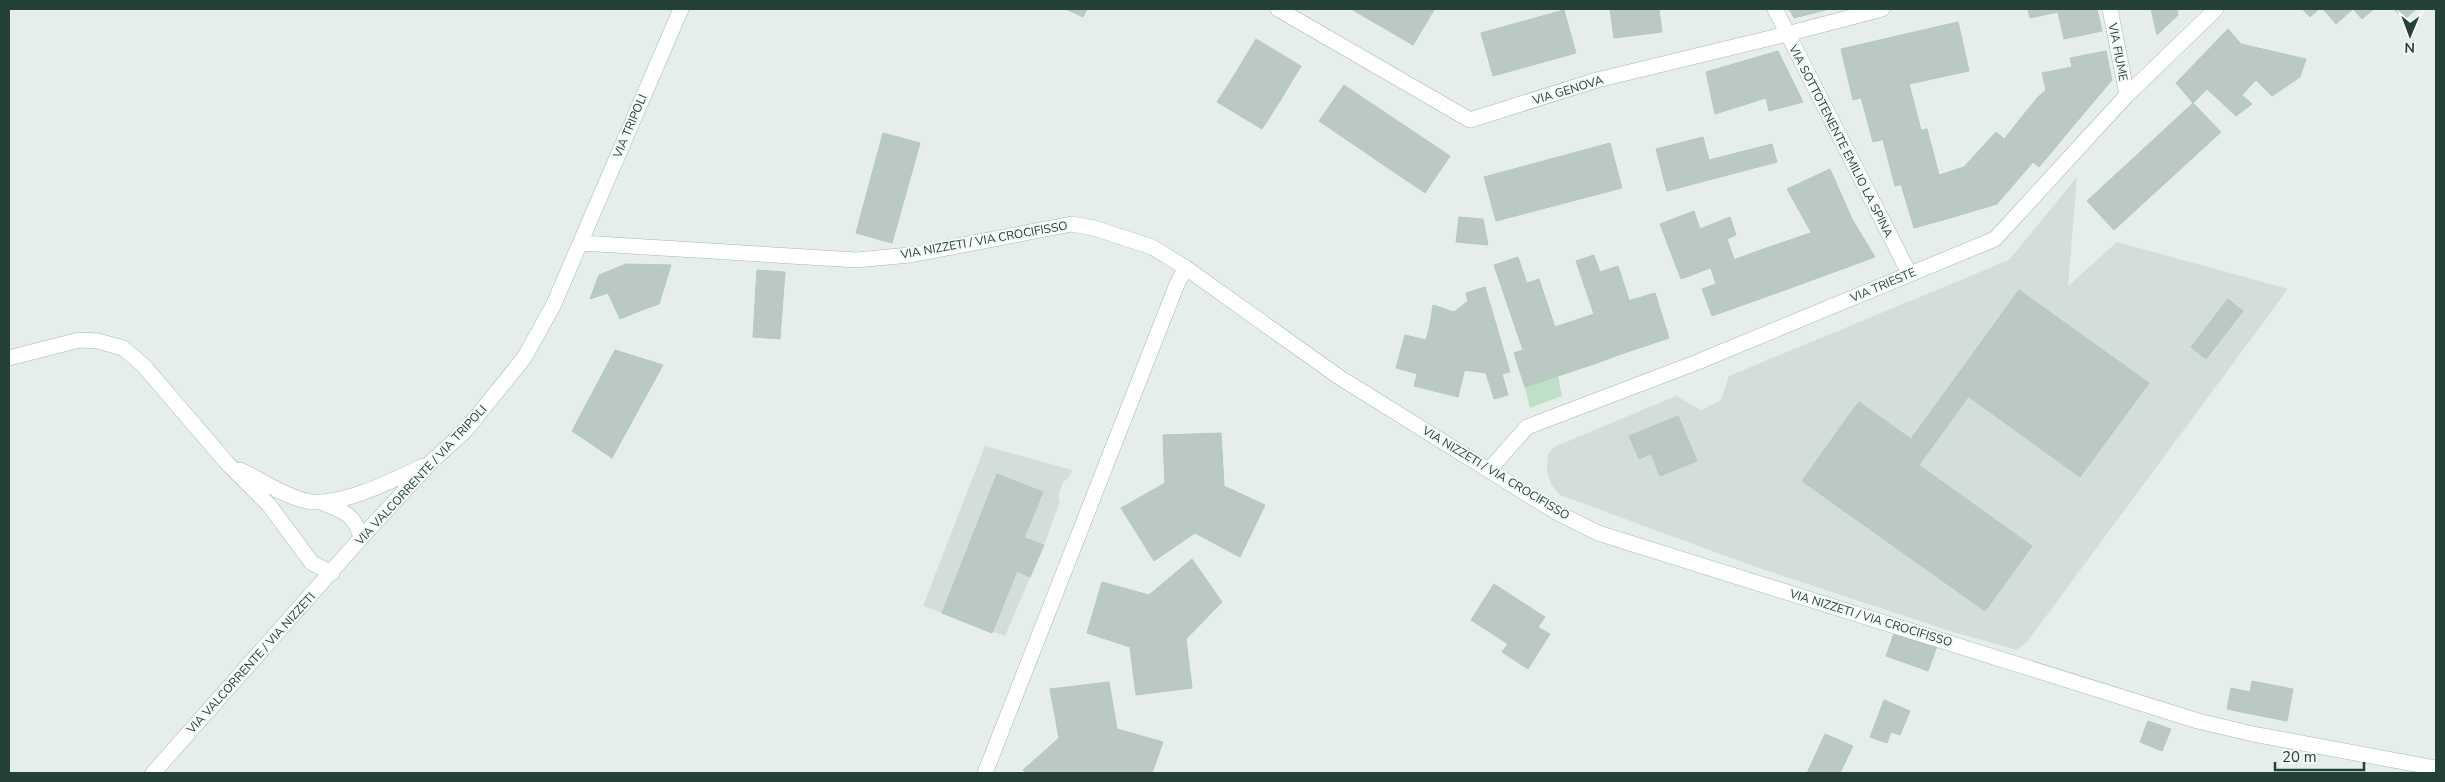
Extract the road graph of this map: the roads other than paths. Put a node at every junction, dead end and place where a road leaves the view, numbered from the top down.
1 (681, 9) edge
2 (1278, 9) edge
3 (1775, 9) edge
4 (1882, 9) edge
5 (2110, 9) edge
6 (2216, 9) edge
7 (1787, 34) junction
8 (2127, 95) junction
9 (580, 243) junction
10 (1186, 268) junction
11 (1909, 273) junction
12 (9, 358) edge
13 (431, 462) junction
14 (226, 463) junction
15 (1489, 470) junction
16 (323, 502) junction
17 (361, 538) junction
18 (349, 552) joint
19 (332, 573) junction
20 (2436, 768) edge
21 (153, 773) edge
22 (985, 773) edge

1 - 9 street, VIA TRIPOLI
2 - 7 street, VIA GENOVA
3 - 7 street, VIA SOTTOTENENTE EMILIO LA SPINA
4 - 7 street, VIA GENOVA
5 - 8 street, VIA FIUME
6 - 8 street, VIA TRIESTE
7 - 11 street, VIA SOTTOTENENTE EMILIO LA SPINA
8 - 11 street, VIA TRIESTE
9 - 10 street, VIA NIZZETI / VIA CROCIFISSO
9 - 13 street, VIA VALCORRENTE / VIA TRIPOLI
10 - 15 street, VIA NIZZETI / VIA CROCIFISSO
10 - 22 street
11 - 15 street, VIA TRIESTE
12 - 14 street
13 - 16 street
13 - 17 street, VIA VALCORRENTE / VIA TRIPOLI
14 - 16 street
14 - 19 street
15 - 20 street, VIA NIZZETI / VIA CROCIFISSO
16 - 17 street
17 - 18 street, VIA VALCORRENTE / VIA TRIPOLI
18 - 19 street, VIA VALCORRENTE / VIA NIZZETI
19 - 21 street, VIA VALCORRENTE / VIA NIZZETI

